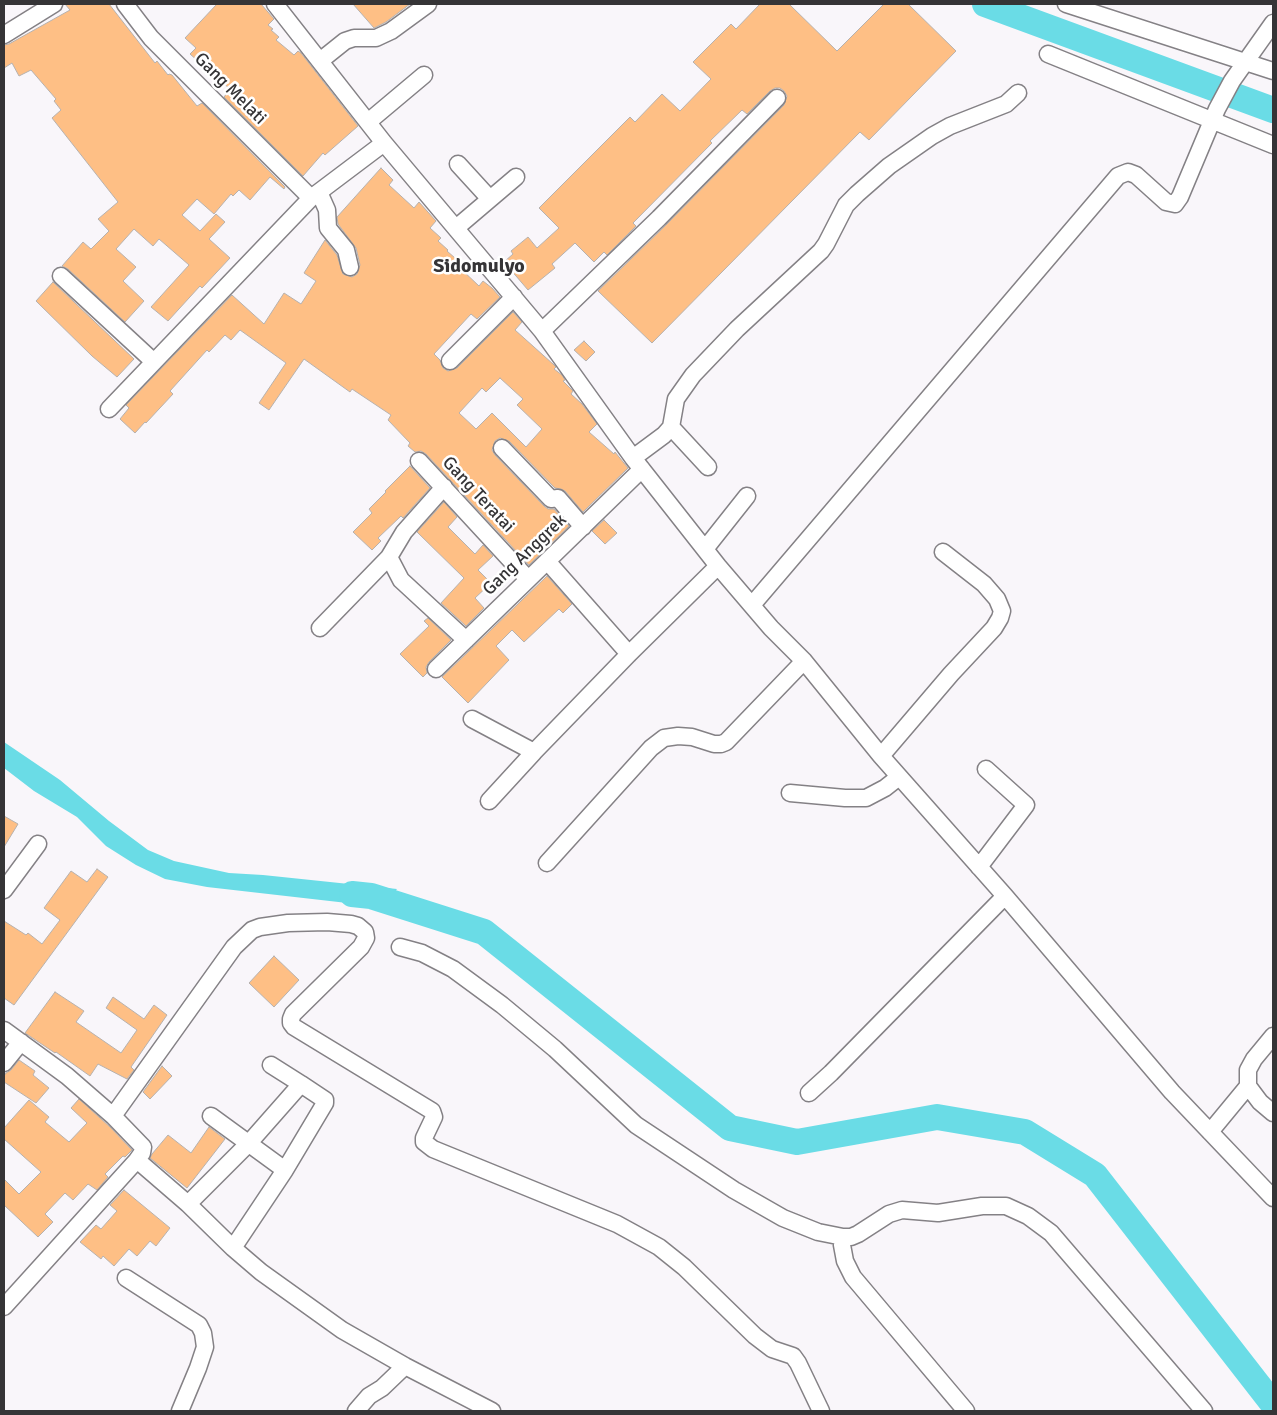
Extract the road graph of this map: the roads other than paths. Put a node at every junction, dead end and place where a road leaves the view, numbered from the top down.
1 (54, 4) edge
2 (125, 4) edge
3 (275, 4) edge
4 (428, 4) edge
5 (1066, 4) edge
6 (1273, 22) edge
7 (4, 35) edge
8 (1048, 54) dead end
9 (320, 60) junction
10 (1245, 61) junction
11 (1273, 70) edge
12 (424, 75) dead end
13 (1018, 93) dead end
14 (777, 98) dead end
15 (1215, 115) junction
16 (368, 122) junction
17 (384, 143) junction
18 (1273, 145) edge
19 (458, 164) dead end
20 (516, 176) dead end
21 (315, 195) junction
22 (490, 199) junction
23 (456, 228) junction
24 (350, 267) dead end
25 (62, 276) dead end
26 (514, 297) junction
27 (542, 331) junction
28 (450, 360) dead end
29 (154, 362) junction
30 (109, 408) dead end
31 (671, 427) junction
32 (502, 448) dead end
33 (419, 461) dead end
34 (638, 464) junction
35 (708, 467) dead end
36 (444, 488) junction
37 (747, 496) dead end
38 (583, 526) junction
39 (705, 549) junction
40 (943, 552) dead end
41 (389, 557) junction
42 (547, 561) junction
43 (718, 566) junction
44 (528, 579) junction
45 (752, 605) junction
46 (320, 628) dead end
47 (466, 640) junction
48 (629, 654) junction
49 (804, 661) junction
50 (436, 669) dead end
51 (472, 719) dead end
52 (534, 752) junction
53 (881, 756) junction
54 (986, 769) dead end
55 (899, 777) junction
56 (790, 793) dead end
57 (489, 801) dead end
58 (38, 844) dead end
59 (547, 863) dead end
60 (979, 867) junction
61 (4, 890) edge
62 (1005, 896) junction
63 (400, 948) dead end
64 (4, 1030) edge
65 (1273, 1036) edge
66 (20, 1042) junction
67 (4, 1063) edge
68 (271, 1065) dead end
69 (301, 1084) junction
70 (1248, 1086) junction
71 (809, 1093) dead end
72 (1273, 1113) edge
73 (113, 1116) junction
74 (211, 1116) dead end
75 (1210, 1132) junction
76 (249, 1143) junction
77 (137, 1160) junction
78 (285, 1170) junction
79 (1273, 1198) edge
80 (188, 1204) junction
81 (844, 1237) junction
82 (233, 1248) junction
83 (126, 1278) dead end
84 (4, 1307) edge
85 (405, 1366) junction
86 (180, 1411) edge
87 (356, 1411) edge
88 (492, 1411) edge
89 (821, 1411) edge
90 (966, 1411) edge
91 (1204, 1411) edge

1 - 7 street
2 - 21 street, Gang Melati
3 - 9 street
4 - 9 street
5 - 10 street
6 - 10 street
8 - 15 street
9 - 16 street
10 - 11 street
10 - 15 street
12 - 16 street
13 - 31 street
14 - 27 street
15 - 18 street
15 - 45 street
16 - 17 street
17 - 21 street
17 - 23 street
19 - 22 street
20 - 22 street
21 - 24 street
21 - 29 street
22 - 23 street
23 - 26 street
25 - 29 street
26 - 27 street
26 - 28 street
27 - 34 street
29 - 30 street
31 - 34 street, Gang Anggrek
31 - 35 street
32 - 38 street
33 - 36 street, Gang Teratai
34 - 38 street, Gang Anggrek
34 - 39 street
36 - 41 street
36 - 44 street, Gang Teratai
37 - 39 street
38 - 42 street, Gang Anggrek
39 - 43 street
40 - 53 street
41 - 46 street
41 - 47 street
42 - 44 street, Gang Anggrek
42 - 48 street
43 - 45 street
43 - 48 street
44 - 47 street, Gang Anggrek
45 - 49 street
47 - 50 street, Gang Anggrek
48 - 52 street
49 - 53 street
49 - 59 street
51 - 52 street
52 - 57 street
53 - 55 street
54 - 60 street
55 - 56 street
55 - 60 street
58 - 61 street
60 - 62 street
62 - 71 street
62 - 75 street
63 - 81 street
64 - 66 street
65 - 70 street
66 - 67 street
66 - 73 street
68 - 69 street
69 - 76 street
69 - 78 street
70 - 72 street
70 - 75 street
73 - 77 street
73 - 89 street
74 - 76 street
75 - 79 street
76 - 78 street
76 - 80 street
77 - 80 street
77 - 84 street
78 - 82 street
80 - 82 street
81 - 90 street
81 - 91 street
82 - 85 street
83 - 86 street
85 - 87 street
85 - 88 street

